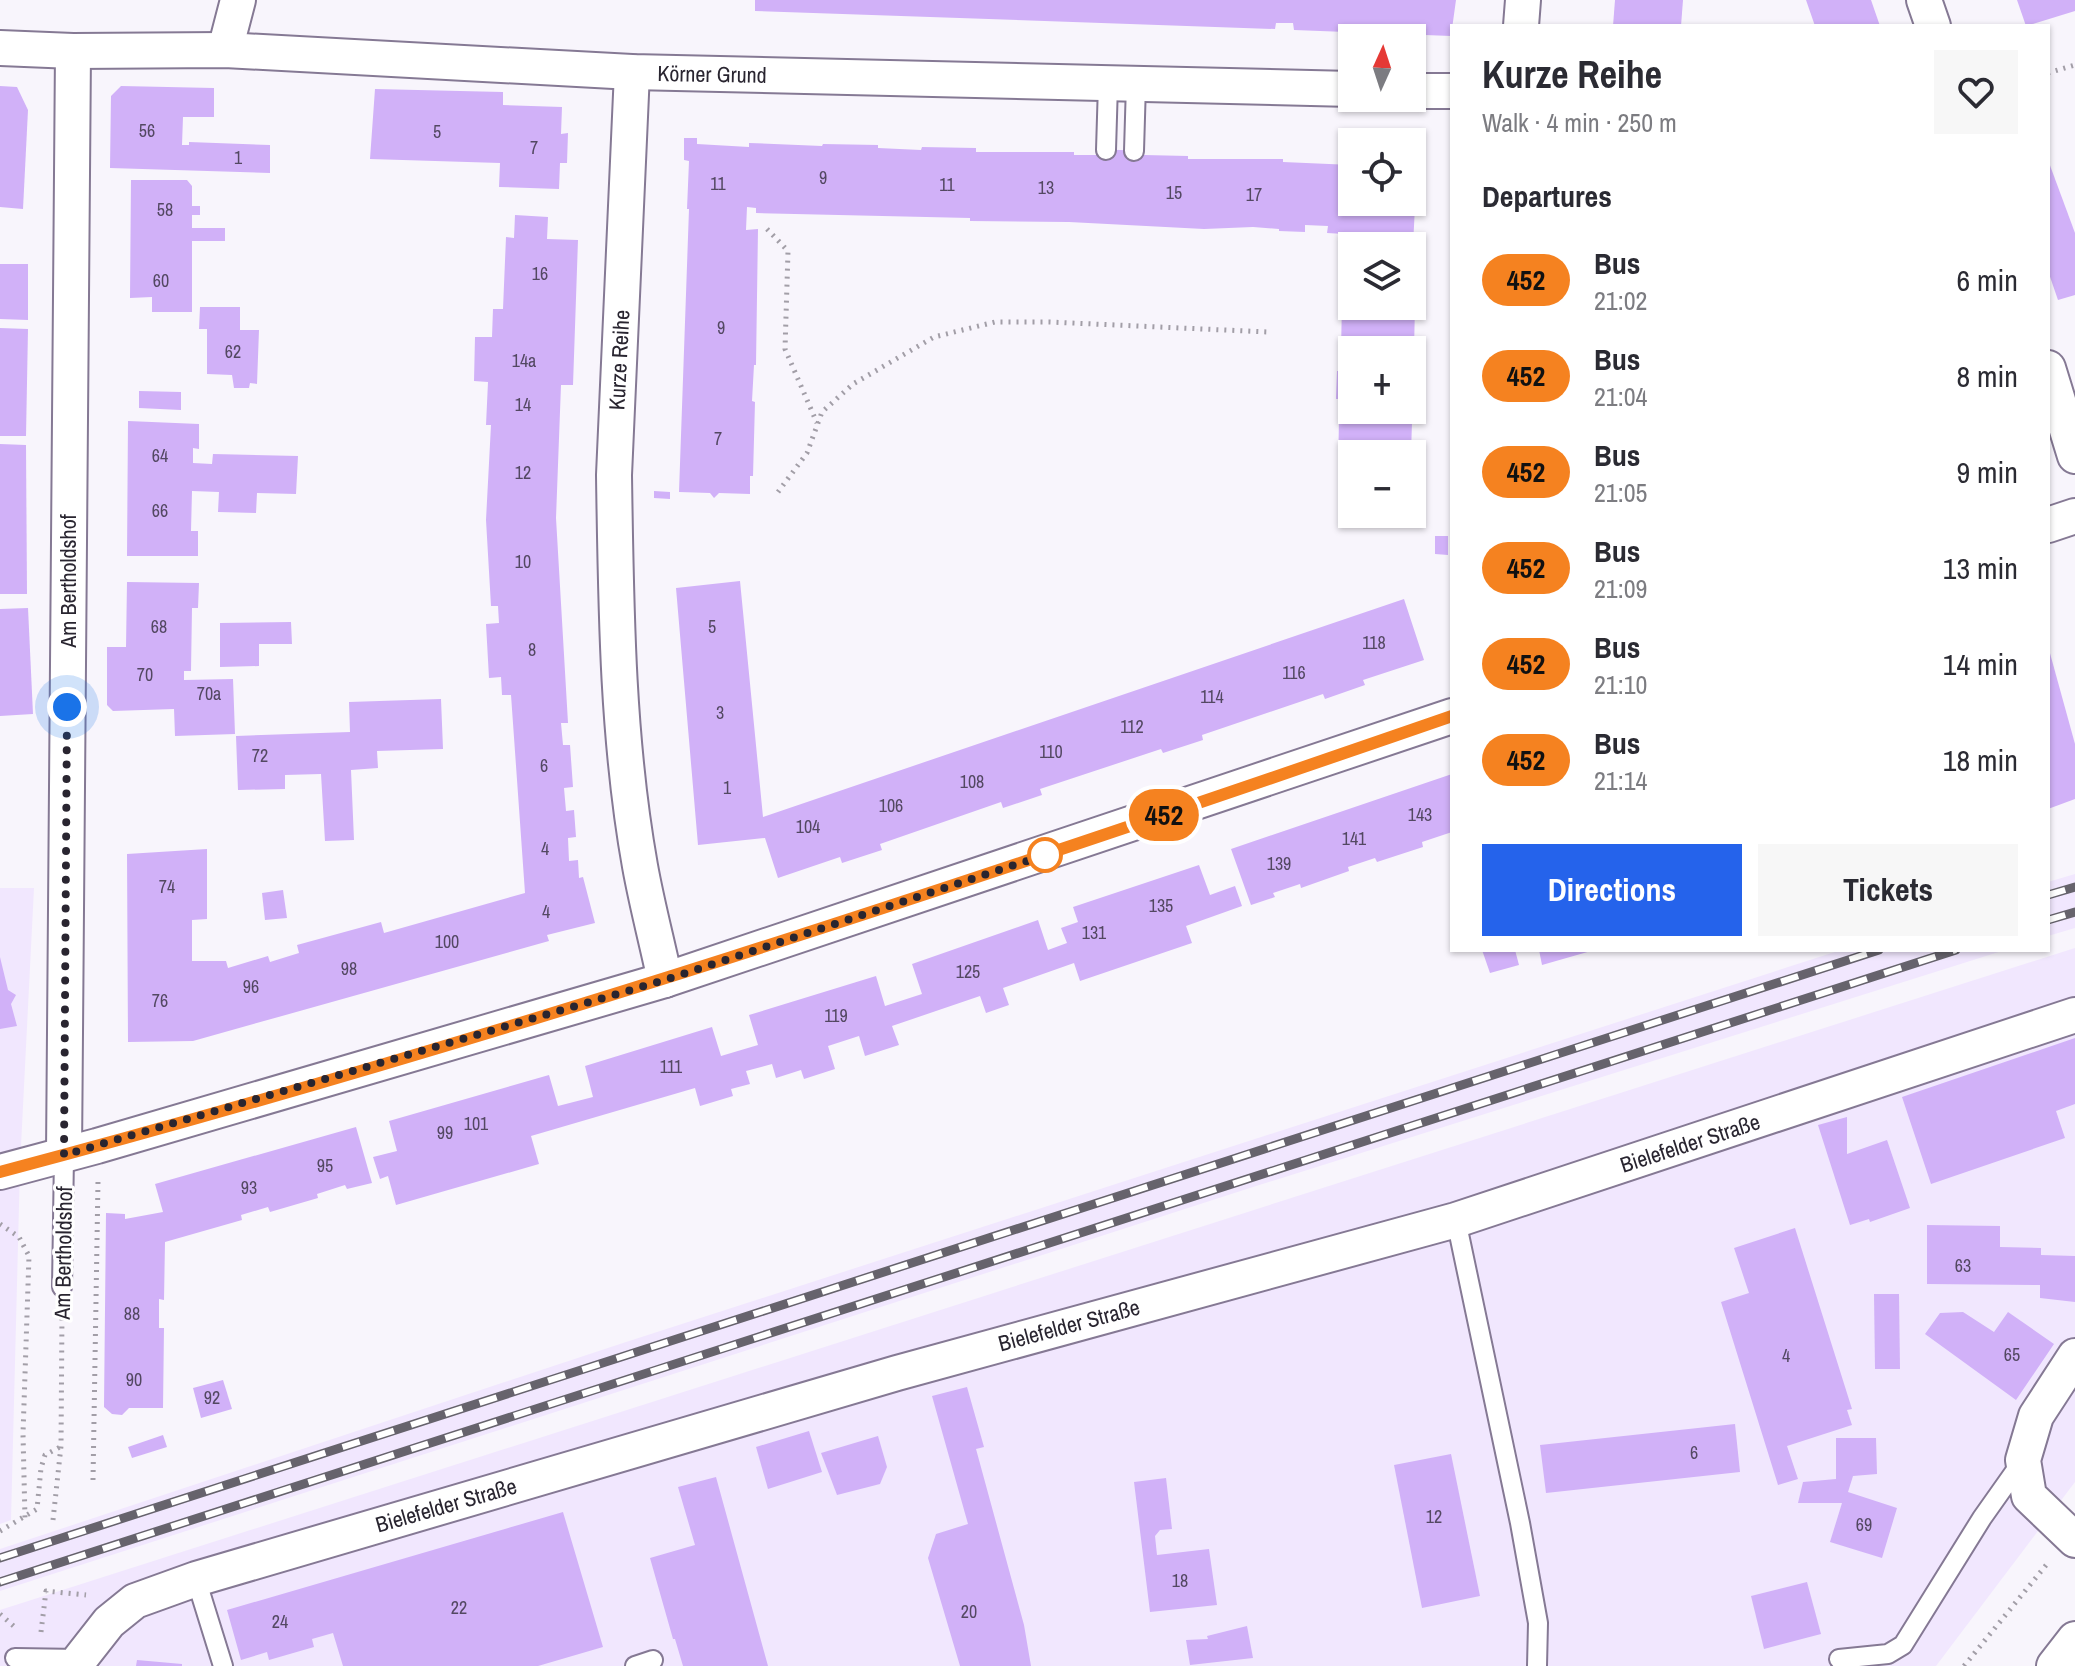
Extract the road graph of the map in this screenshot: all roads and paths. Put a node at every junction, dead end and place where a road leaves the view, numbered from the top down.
1 (238, 0) edge
2 (1523, 0) edge
3 (1924, 0) edge
4 (1521, 24) edge
5 (1932, 24) edge
6 (0, 48) edge
7 (225, 50) junction
8 (73, 51) junction
9 (2075, 65) edge
10 (632, 72) junction
11 (2050, 72) edge
12 (1122, 84) junction
13 (1338, 89) edge
14 (1426, 91) edge
15 (1450, 91) edge
16 (1106, 150) dead end
17 (1134, 151) dead end
18 (767, 229) dead end
19 (1268, 332) dead end
20 (2050, 375) edge
21 (818, 424) junction
22 (2075, 456) edge
23 (778, 492) dead end
24 (2075, 516) edge
25 (2050, 524) edge
26 (1450, 717) edge
27 (665, 980) junction
28 (2075, 1015) edge
29 (97, 1146) junction
30 (64, 1155) junction
31 (0, 1172) edge
32 (1456, 1220) junction
33 (0, 1224) edge
34 (62, 1287) joint
35 (2075, 1356) edge
36 (61, 1446) junction
37 (2023, 1460) junction
38 (93, 1480) dead end
39 (25, 1519) junction
40 (53, 1520) dead end
41 (0, 1531) edge
42 (2072, 1538) edge
43 (196, 1579) junction
44 (92, 1600) dead end
45 (41, 1633) dead end
46 (2075, 1639) edge
47 (15, 1658) dead end
48 (1839, 1659) dead end
49 (653, 1660) dead end
50 (80, 1662) edge
51 (223, 1666) edge
52 (635, 1666) edge
53 (1537, 1666) edge
54 (1964, 1666) edge
55 (2054, 1666) edge

1 - 7 street
2 - 4 street
3 - 5 street
6 - 8 street
7 - 8 street, Körner Grund
7 - 10 street, Körner Grund
8 - 30 street, Am Bertholdshof
9 - 11 path
10 - 12 street, Körner Grund
10 - 27 street, Kurze Reihe
12 - 13 street, Körner Grund
12 - 16 lane
12 - 17 lane
14 - 15 street
18 - 21 path
19 - 21 path
20 - 22 street
21 - 23 path
24 - 25 street
26 - 27 street
27 - 29 street
28 - 32 street, Bielefelder Straße
29 - 30 street
29 - 38 path
30 - 31 street
30 - 34 lane, Am Bertholdshof
32 - 43 street, Bielefelder Straße
32 - 53 lane
33 - 39 path
34 - 36 path, Am Bertholdshof
35 - 37 street
36 - 39 path
36 - 40 path, Am Bertholdshof
37 - 42 street
37 - 48 lane
39 - 41 path
42 - 54 path
43 - 50 street, Bielefelder Straße
43 - 51 lane
44 - 45 path
46 - 55 street
47 - 50 lane
49 - 52 lane

